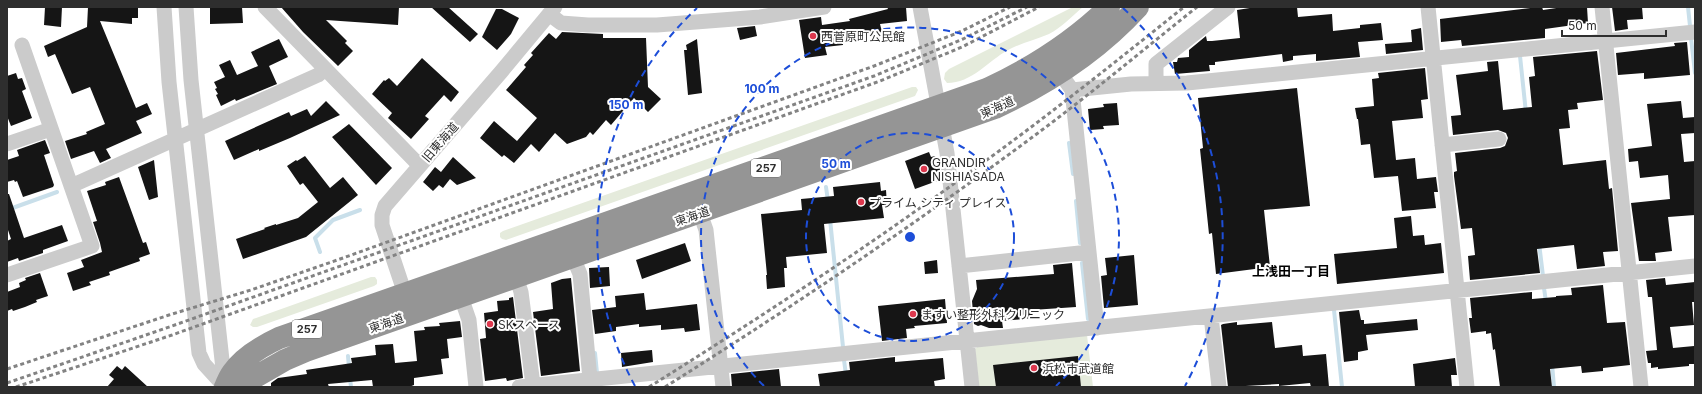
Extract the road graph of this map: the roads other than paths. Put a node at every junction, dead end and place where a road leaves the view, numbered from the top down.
1 (164, 7) edge
2 (186, 7) edge
3 (265, 7) edge
4 (824, 7) edge
5 (920, 7) edge
6 (1109, 7) edge
7 (1138, 7) edge
8 (1228, 7) edge
9 (1428, 7) edge
10 (1602, 7) edge
11 (552, 10) edge
12 (1695, 32) edge
13 (1606, 42) junction
14 (25, 51) dead end
15 (1433, 58) junction
16 (325, 69) junction
17 (1066, 82) junction
18 (1156, 83) junction
19 (941, 117) junction
20 (51, 129) junction
21 (196, 130) junction
22 (1499, 139) dead end
23 (175, 140) junction
24 (7, 144) edge
25 (1442, 145) junction
26 (419, 165) junction
27 (71, 186) junction
28 (700, 213) junction
29 (1089, 252) junction
30 (573, 257) junction
31 (959, 266) junction
32 (1695, 266) edge
33 (1630, 273) junction
34 (7, 275) edge
35 (516, 277) junction
36 (1457, 291) junction
37 (405, 294) junction
38 (461, 297) junction
39 (1211, 316) junction
40 (1097, 328) junction
41 (967, 341) junction
42 (720, 366) junction
43 (590, 380) junction
44 (526, 386) edge
45 (225, 387) edge
46 (476, 387) edge
47 (723, 387) edge
48 (972, 387) edge
49 (1219, 387) edge
50 (1467, 387) edge
51 (1637, 387) edge

1 - 23 street
2 - 21 street
3 - 16 street
4 - 11 street
5 - 19 street
6 - 19 highway, 東海道 / 257
7 - 17 highway, 東海道 / 257
8 - 18 street
9 - 15 street
10 - 13 street
11 - 26 street, 旧東海道
12 - 13 street
13 - 15 street
13 - 33 street
14 - 20 street
15 - 18 street
15 - 25 street
16 - 21 street
16 - 26 street
17 - 18 street
17 - 19 highway, 東海道 / 257
17 - 29 street
19 - 28 highway, 東海道 / 257
19 - 31 street
19 - 37 highway, 東海道 / 257
20 - 24 street
20 - 27 street
21 - 23 street
21 - 45 street
22 - 25 street
23 - 27 street
23 - 45 street
25 - 36 street
26 - 37 street, 旧東海道
27 - 34 street
28 - 30 highway, 東海道 / 257
28 - 42 street
29 - 31 street
29 - 40 street
30 - 35 highway, 東海道 / 257
30 - 43 street
31 - 41 street
32 - 33 street
33 - 36 street
33 - 51 street
35 - 38 highway, 東海道 / 257
35 - 44 street
36 - 39 street
36 - 50 street
37 - 45 highway, 東海道 / 257
38 - 45 highway, 東海道 / 257
38 - 46 street
39 - 40 street
39 - 49 street
40 - 41 street
41 - 42 street
41 - 48 street
42 - 43 street
42 - 47 street
43 - 44 street

